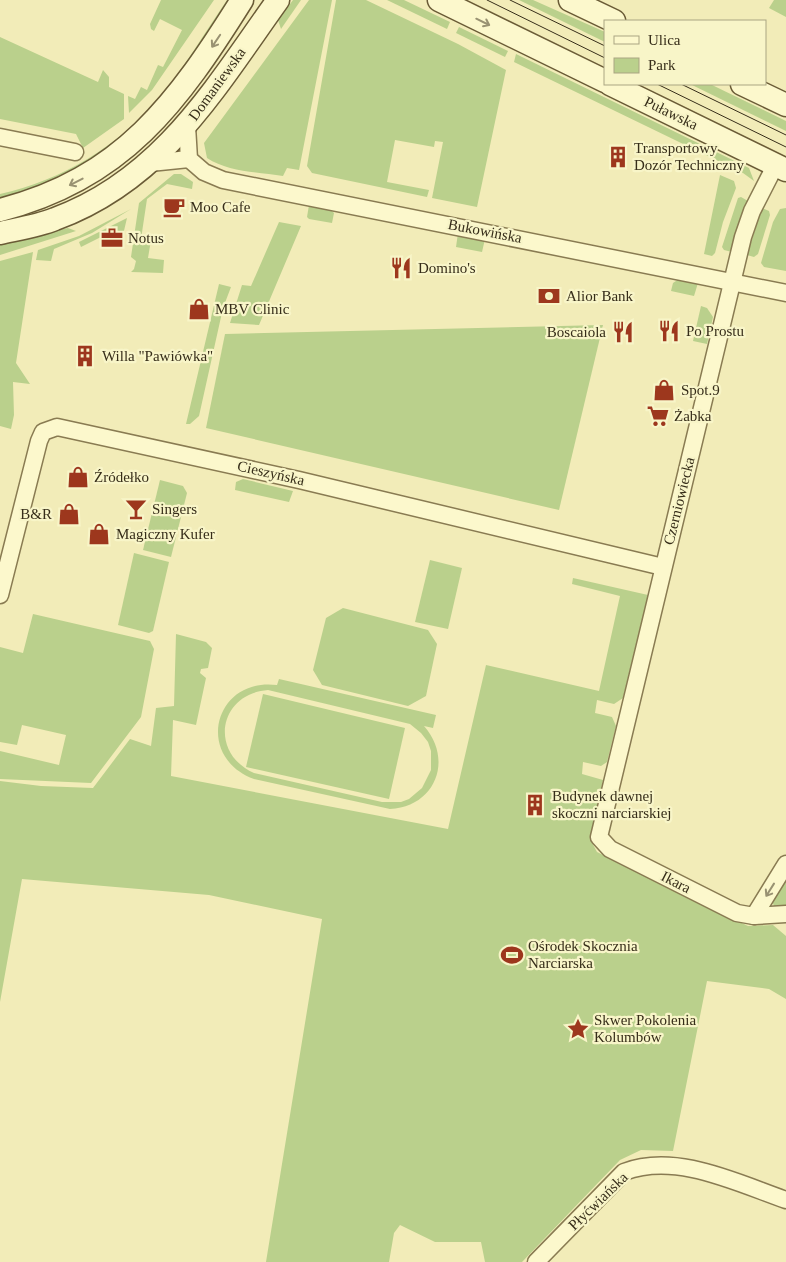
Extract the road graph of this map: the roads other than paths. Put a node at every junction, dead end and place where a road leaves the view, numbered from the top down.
1 (242, 0) edge
2 (278, 0) edge
3 (439, 0) edge
4 (570, 0) edge
5 (612, 20) edge
6 (604, 81) edge
7 (612, 85) edge
8 (744, 85) edge
9 (786, 105) edge
10 (187, 126) junction
11 (0, 137) edge
12 (75, 152) dead end
13 (189, 159) junction
14 (150, 163) junction
15 (781, 167) edge
16 (0, 210) edge
17 (0, 233) edge
18 (732, 282) junction
19 (786, 293) edge
20 (663, 567) junction
21 (0, 595) edge
22 (601, 842) joint
23 (786, 864) edge
24 (786, 914) edge
25 (754, 916) junction
26 (786, 1200) edge
27 (536, 1262) edge

1 -> 16 street, Domaniewska
2 - 10 street, Domaniewska
3 -> 6 street
4 - 5 street
7 - 15 street, Puławska
8 - 9 street
10 - 13 street
10 - 14 street, Domaniewska
11 - 12 street
13 - 14 street
13 - 18 street, Bukowińska
14 - 17 street
15 - 18 street, Czerniowiecka
18 - 19 street, Bukowińska
18 - 20 street, Czerniowiecka
20 - 21 street, Cieszyńska
20 - 22 street, Czerniowiecka
22 - 25 street, Ikara
23 -> 25 street
24 - 25 street, Ikara
26 - 27 street, Płyćwiańska

